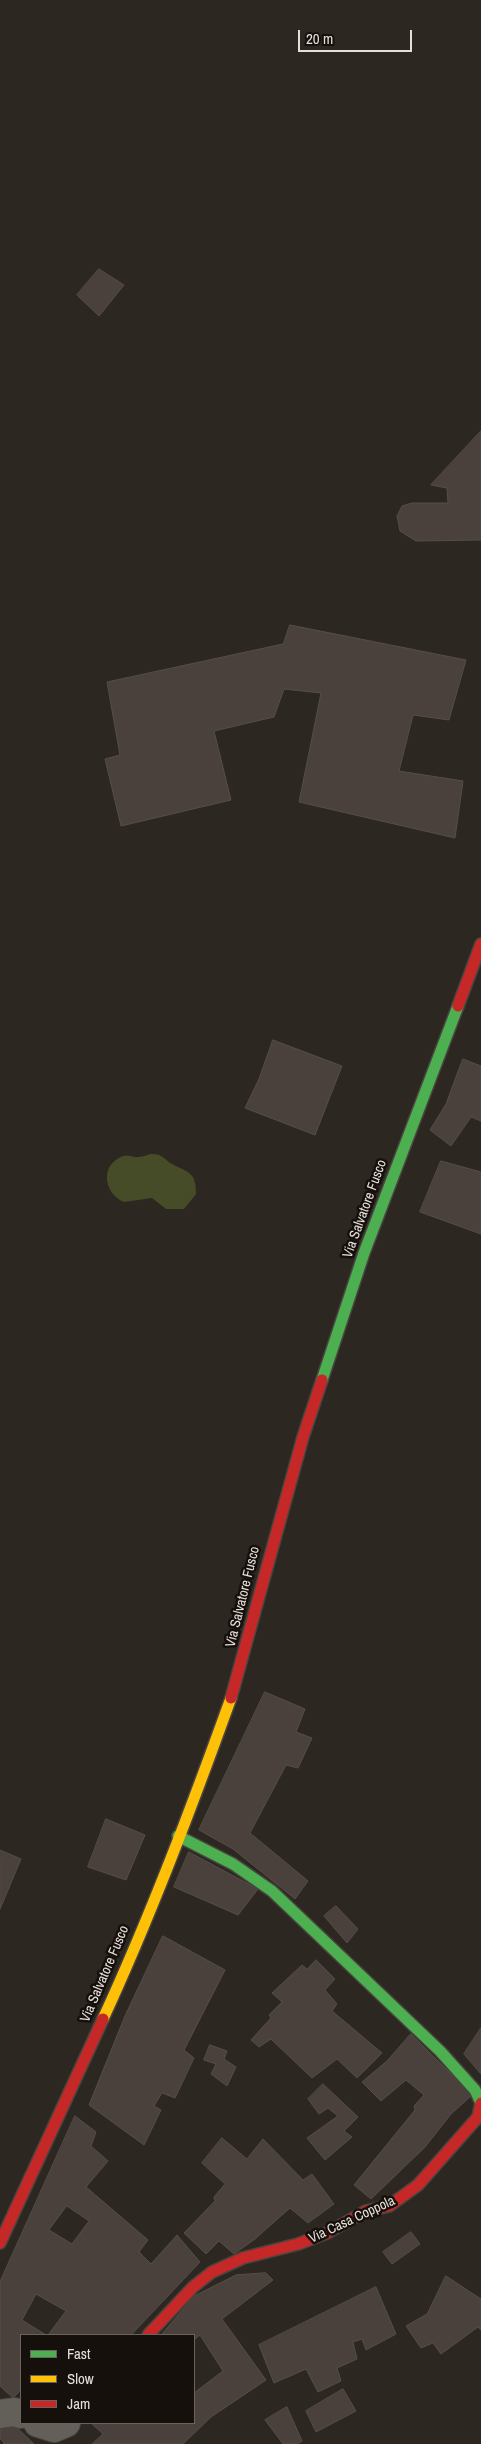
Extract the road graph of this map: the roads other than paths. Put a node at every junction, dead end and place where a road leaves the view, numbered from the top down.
1 (481, 944) edge
2 (178, 1836) junction
3 (481, 2103) edge
4 (0, 2243) edge
5 (149, 2334) edge
6 (0, 2414) edge
7 (20, 2414) edge
8 (41, 2424) edge
9 (64, 2424) edge

1 - 2 street, Via Salvatore Fusco
2 - 3 street, Via Casa Coppola
2 - 4 street, Via Salvatore Fusco
3 - 5 street, Via Casa Coppola
6 - 7 street
8 - 9 street

